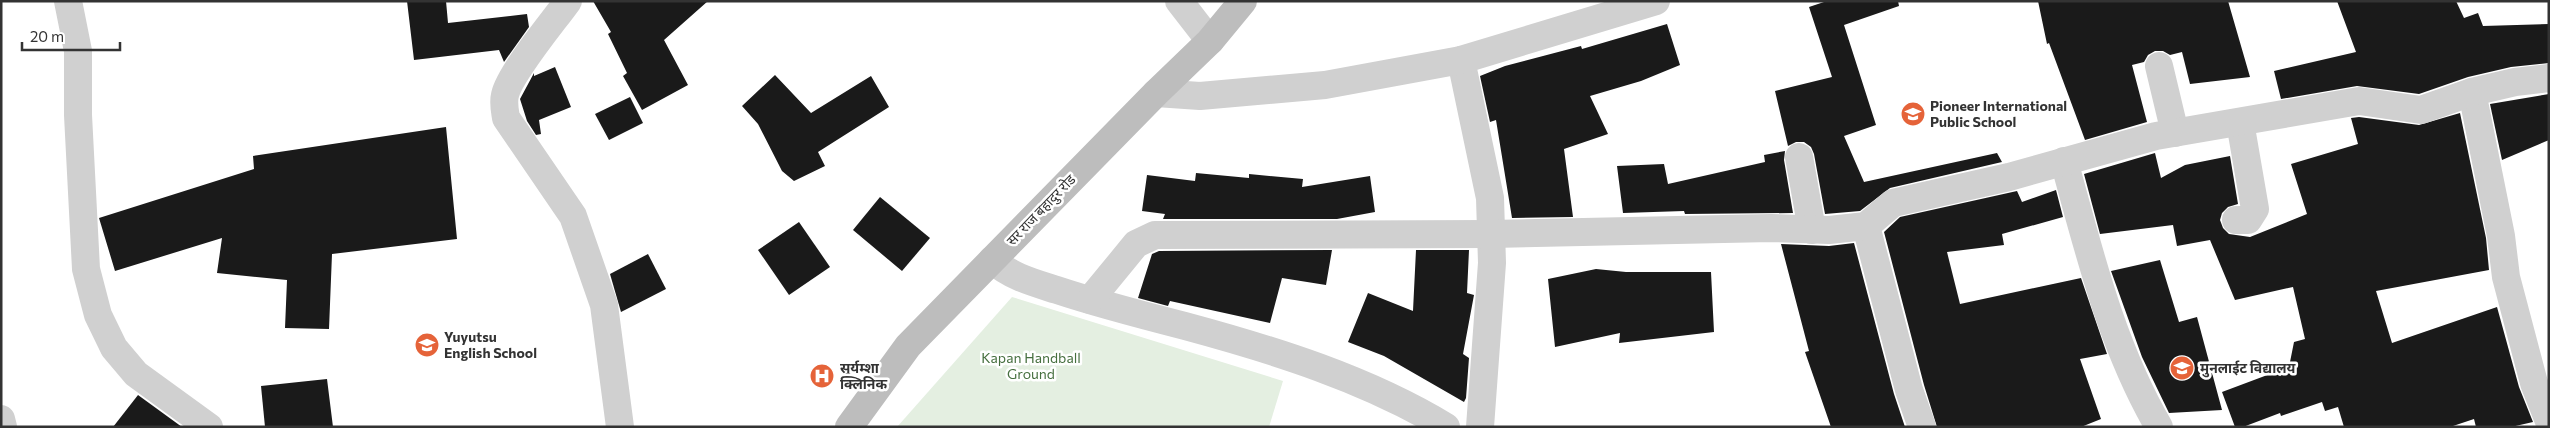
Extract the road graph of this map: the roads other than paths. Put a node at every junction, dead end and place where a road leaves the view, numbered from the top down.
1 (68, 1) edge
2 (568, 1) edge
3 (1179, 1) edge
4 (1244, 1) edge
5 (1656, 1) edge
6 (1210, 41) junction
7 (1461, 60) junction
8 (2159, 66) dead end
9 (2549, 78) edge
10 (2472, 92) junction
11 (1156, 93) junction
12 (2240, 122) junction
13 (2175, 134) junction
14 (1800, 157) dead end
15 (2064, 161) junction
16 (2236, 220) dead end
17 (1866, 226) junction
18 (1812, 230) junction
19 (1491, 234) junction
20 (992, 260) junction
21 (1090, 300) junction
22 (1, 419) edge
23 (2549, 421) edge
24 (3, 427) edge
25 (209, 427) edge
26 (620, 427) edge
27 (849, 427) edge
28 (1446, 427) edge
29 (1480, 427) edge
30 (1922, 427) edge
31 (2159, 427) edge

1 - 25 street
2 - 26 street
3 - 6 street
4 - 6 street, सर राज बहादुर रोड
5 - 7 street
6 - 11 street, सर राज बहादुर रोड
7 - 11 street
7 - 19 street
8 - 13 street
9 - 10 street
10 - 12 street
10 - 23 street
11 - 20 street, सर राज बहादुर रोड
12 - 13 street
12 - 16 street
13 - 15 street
14 - 18 street
15 - 17 street
15 - 31 street
17 - 18 street
17 - 30 street
18 - 19 street
19 - 21 street
19 - 29 street
20 - 21 street
20 - 27 street, सर राज बहादुर रोड
21 - 28 street
22 - 24 street

